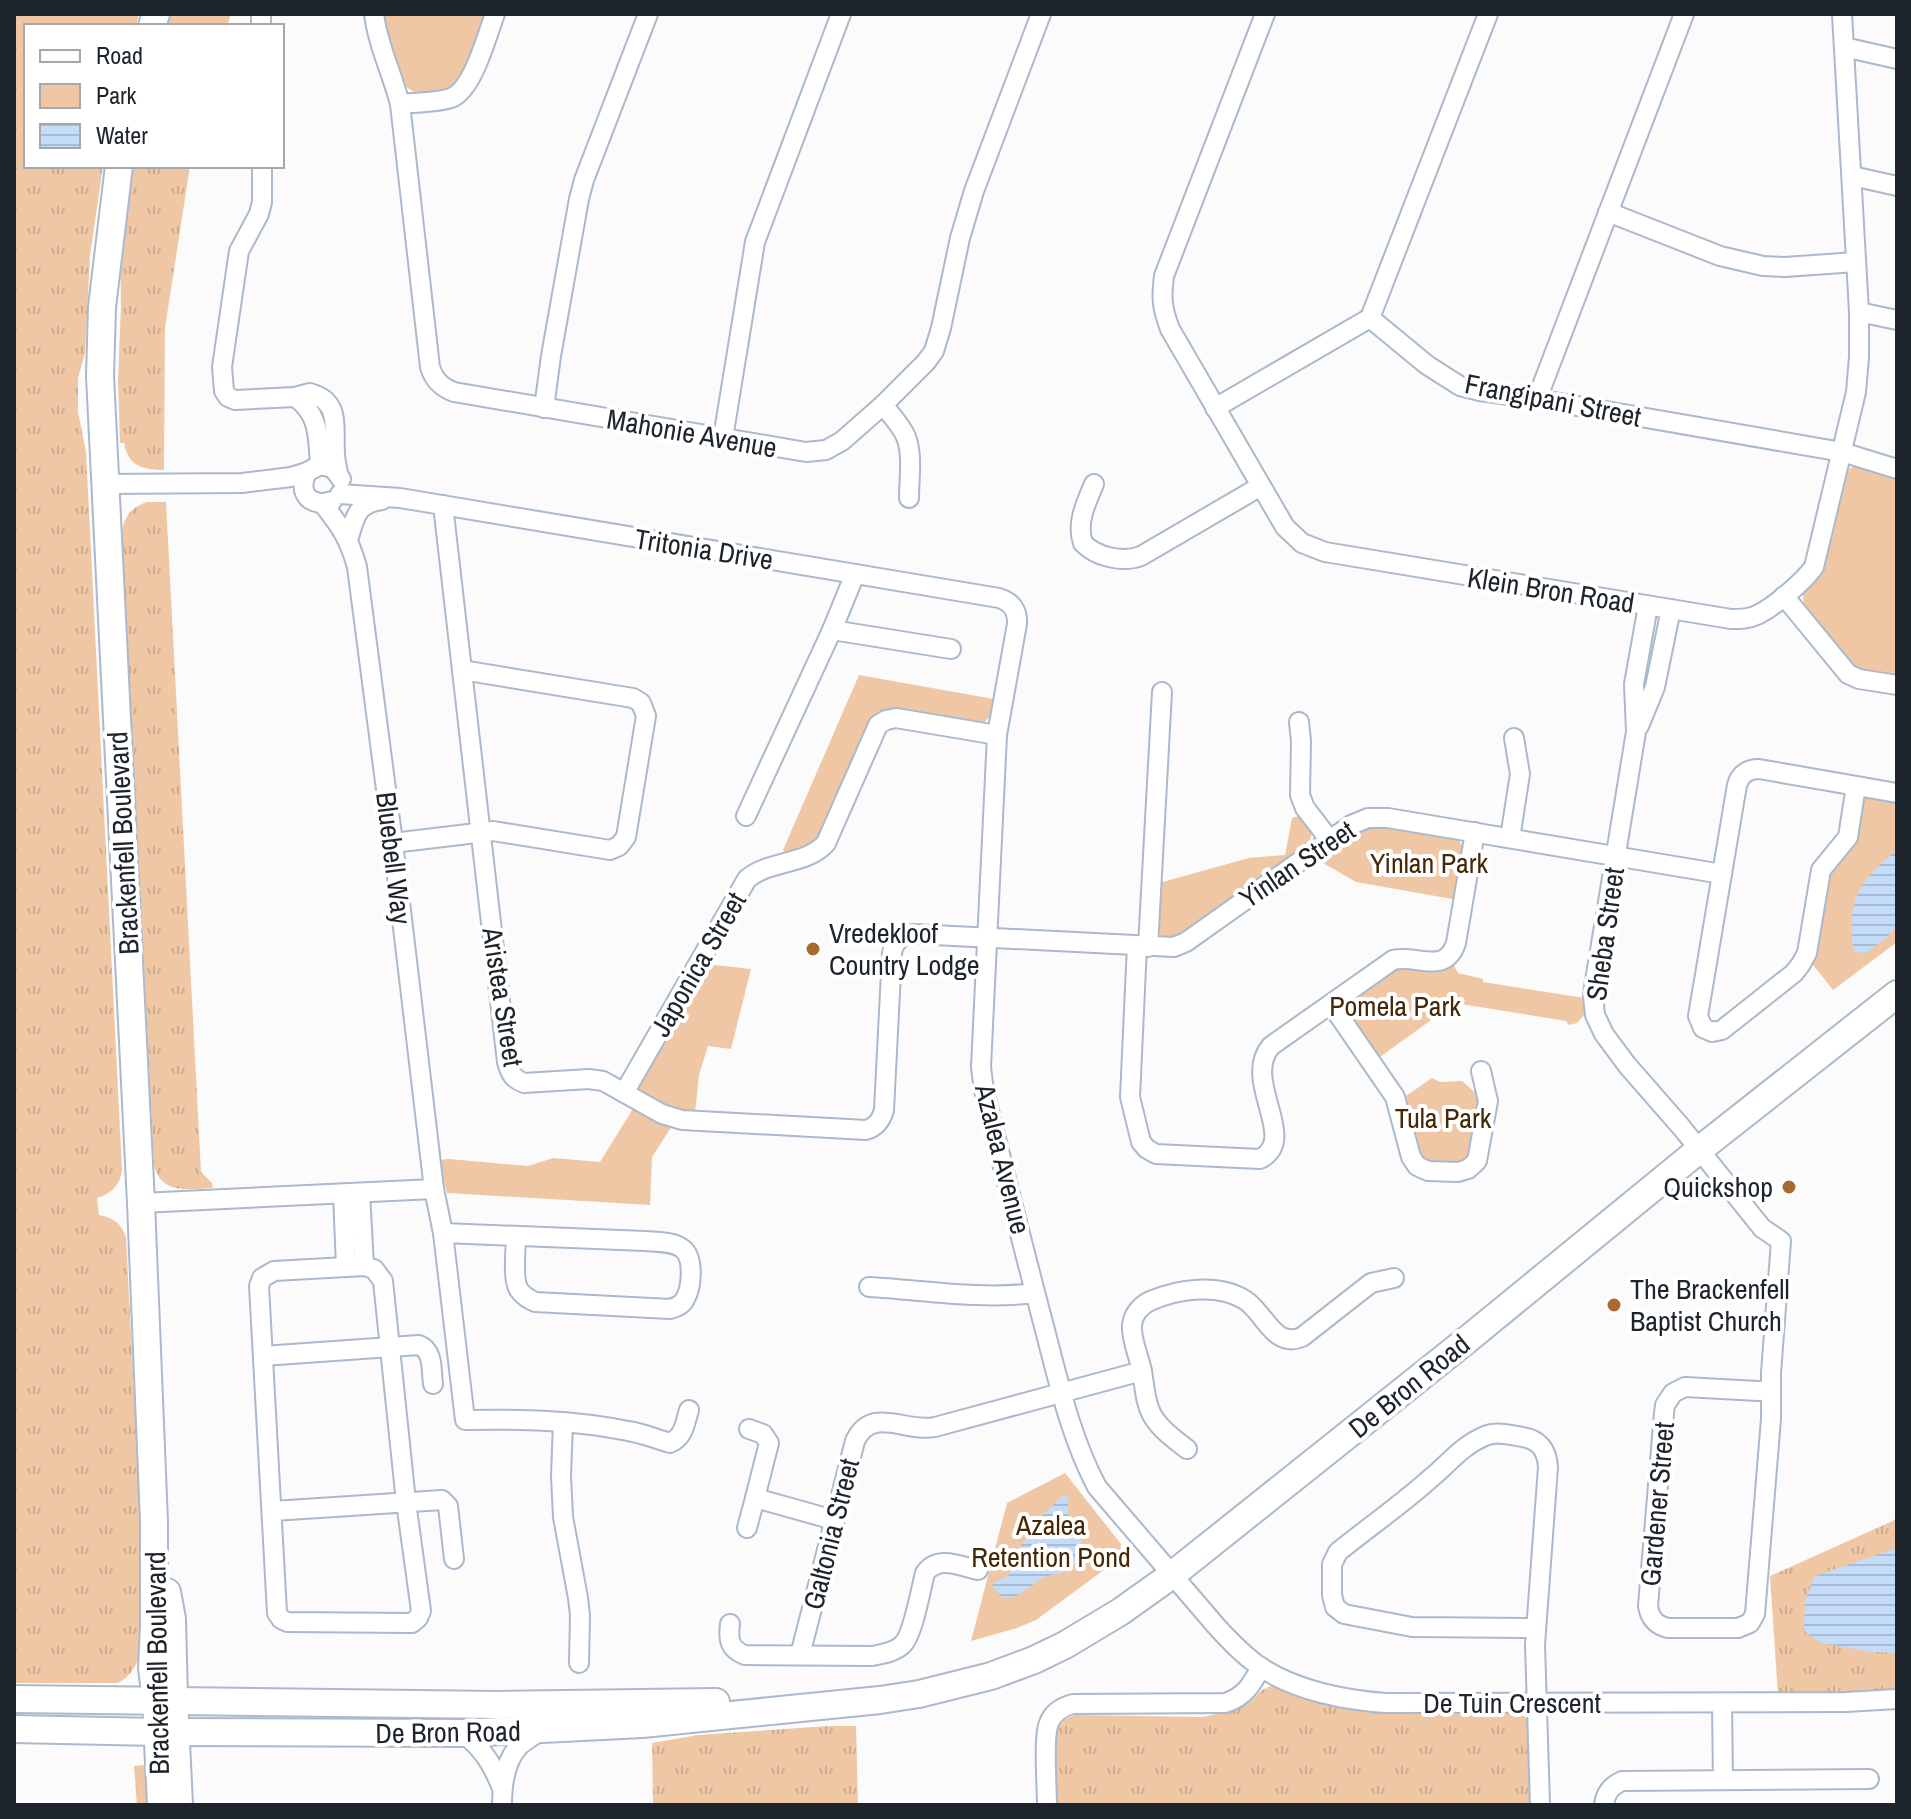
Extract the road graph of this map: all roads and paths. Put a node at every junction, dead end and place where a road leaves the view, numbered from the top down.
1 (374, 14) edge
2 (495, 14) edge
3 (648, 14) edge
4 (841, 14) edge
5 (1041, 14) edge
6 (1265, 14) edge
7 (1488, 14) edge
8 (1684, 14) edge
9 (1842, 14) edge
10 (1844, 47) junction
11 (1897, 59) edge
12 (400, 104) junction
13 (119, 168) edge
14 (262, 168) edge
15 (1852, 176) junction
16 (1897, 186) edge
17 (1608, 212) junction
18 (1856, 262) junction
19 (1859, 312) junction
20 (1370, 318) junction
21 (1897, 320) edge
22 (295, 397) junction
23 (1537, 399) junction
24 (883, 405) junction
25 (544, 408) junction
26 (1215, 408) junction
27 (723, 438) junction
28 (1842, 452) junction
29 (314, 469) junction
30 (1897, 469) edge
31 (242, 483) junction
32 (104, 484) junction
33 (1094, 484) dead end
34 (1261, 486) junction
35 (331, 491) junction
36 (395, 497) junction
37 (909, 498) dead end
38 (443, 505) junction
39 (346, 534) junction
40 (855, 574) junction
41 (1784, 596) junction
42 (1648, 606) junction
43 (1671, 609) junction
44 (1015, 610) joint
45 (832, 630) junction
46 (951, 649) dead end
47 (1639, 656) junction
48 (1661, 661) junction
49 (462, 670) junction
50 (1897, 685) edge
51 (1162, 692) dead end
52 (1299, 722) dead end
53 (1636, 732) junction
54 (997, 735) junction
55 (1514, 738) dead end
56 (1856, 786) junction
57 (1897, 793) edge
58 (746, 816) dead end
59 (481, 832) junction
60 (1475, 832) junction
61 (1510, 838) junction
62 (1329, 839) junction
63 (393, 843) junction
64 (1616, 856) junction
65 (1722, 874) junction
66 (987, 939) junction
67 (1143, 946) junction
68 (1897, 994) edge
69 (1331, 1004) junction
70 (1481, 1071) dead end
71 (624, 1093) junction
72 (1699, 1150) junction
73 (434, 1189) junction
74 (351, 1193) junction
75 (141, 1203) junction
76 (443, 1233) junction
77 (516, 1236) junction
78 (355, 1267) junction
79 (1394, 1278) dead end
80 (869, 1287) dead end
81 (1035, 1293) junction
82 (390, 1346) junction
83 (263, 1356) junction
84 (1142, 1371) junction
85 (433, 1384) dead end
86 (1771, 1390) junction
87 (1062, 1394) junction
88 (689, 1410) dead end
89 (563, 1422) junction
90 (749, 1429) dead end
91 (1187, 1449) dead end
92 (755, 1498) junction
93 (406, 1502) junction
94 (273, 1511) junction
95 (834, 1520) junction
96 (747, 1528) dead end
97 (454, 1559) dead end
98 (978, 1570) dead end
99 (1172, 1575) junction
100 (730, 1624) dead end
101 (1536, 1628) junction
102 (800, 1655) junction
103 (579, 1663) dead end
104 (1261, 1667) junction
105 (14, 1699) edge
106 (1897, 1699) edge
107 (165, 1700) junction
108 (880, 1700) junction
109 (1537, 1703) junction
110 (1722, 1703) junction
111 (14, 1729) edge
112 (540, 1731) junction
113 (166, 1732) junction
114 (463, 1733) junction
115 (1869, 1779) dead end
116 (1723, 1780) junction
117 (502, 1796) edge
118 (161, 1805) edge
119 (179, 1805) edge
120 (1047, 1805) edge
121 (1540, 1805) edge
122 (1604, 1805) edge

1 - 12 street, Mahonie Avenue
2 - 12 street
3 - 25 street
4 - 27 street
5 - 24 street, Mahonie Avenue
6 - 26 street, Klein Bron Road
7 - 20 street
8 - 17 street
9 - 10 street, Klein Bron Road
10 - 11 street
10 - 15 street, Klein Bron Road
12 - 25 street, Mahonie Avenue
13 - 32 street, Brackenfell Boulevard
14 - 22 street
15 - 16 street
15 - 18 street, Klein Bron Road
17 - 18 street
17 - 23 street
18 - 19 street, Klein Bron Road
19 - 21 street
19 - 28 street, Klein Bron Road
20 - 23 street, Frangipani Street
20 - 26 street
22 - 29 street
22 - 35 street
23 - 28 street, Frangipani Street
24 - 27 street, Mahonie Avenue
24 - 37 street
25 - 27 street, Mahonie Avenue
26 - 34 street, Klein Bron Road
28 - 30 street, Frangipani Street
28 - 41 street, Klein Bron Road
29 - 31 street
29 - 35 street
29 - 35 street
31 - 32 street
31 - 35 street
32 - 75 street, Brackenfell Boulevard
33 - 34 street
34 - 42 street, Klein Bron Road
35 - 36 street, Tritonia Drive
35 - 39 street
36 - 38 street, Tritonia Drive
36 - 39 street
38 - 40 street, Tritonia Drive
38 - 49 street, Aristea Street
39 - 63 street, Bluebell Way
40 - 44 street, Tritonia Drive
40 - 45 street
41 - 43 street, Klein Bron Road
41 - 50 street
42 - 43 street, Klein Bron Road
42 - 47 street, Sheba Street
43 - 48 street, Sheba Street
44 - 54 street, Azalea Avenue
45 - 46 street
45 - 58 street
47 - 48 street
47 - 53 street, Sheba Street
48 - 53 street, Sheba Street
49 - 59 street, Aristea Street
49 - 59 street
51 - 67 street
52 - 62 street
53 - 64 street, Sheba Street
54 - 66 street, Azalea Avenue
54 - 71 street, Japonica Street
55 - 61 street
56 - 57 street
56 - 65 street
56 - 65 street
59 - 63 street
59 - 71 street, Aristea Street
60 - 61 street, Yinlan Street
60 - 62 street, Yinlan Street
60 - 69 street
61 - 64 street, Yinlan Street
62 - 67 street, Yinlan Street
63 - 73 street, Bluebell Way
64 - 65 street, Yinlan Street
64 - 72 street, Sheba Street
66 - 67 street, Yinlan Street
66 - 71 street, Aristea Street
66 - 81 street, Azalea Avenue
67 - 69 street
68 - 72 street, De Bron Road
69 - 70 street
72 - 86 street, Gardener Street
72 - 99 street, De Bron Road
73 - 74 street
73 - 76 street, Bluebell Way
74 - 75 street
74 - 78 street
75 - 107 street, Brackenfell Boulevard
76 - 77 street
76 - 89 street, Bluebell Way
77 - 77 street
78 - 82 street
78 - 83 street
79 - 84 street
80 - 81 street
81 - 87 street, Azalea Avenue
82 - 83 street
82 - 85 street
82 - 93 street
83 - 94 street
84 - 87 street
84 - 91 street
86 - 86 street, Gardener Street
87 - 95 street, Galtonia Street
87 - 99 street, Azalea Avenue
88 - 89 street
89 - 103 street
90 - 92 street
92 - 95 street
92 - 96 street
93 - 94 street
93 - 94 street
93 - 97 street
95 - 102 street, Galtonia Street
98 - 102 street
99 - 104 street, De Tuin Crescent
99 - 108 street, De Bron Road
100 - 102 street
101 - 101 street
101 - 109 street
104 - 109 street, De Tuin Crescent
104 - 120 street
105 - 107 street, De Bron Road
106 - 110 street, De Tuin Crescent
107 - 108 street, De Bron Road
107 - 113 street, Brackenfell Boulevard
108 - 112 street, De Bron Road
109 - 110 street, De Tuin Crescent
109 - 121 street
110 - 116 street
111 - 113 street, De Bron Road
112 - 114 street, De Bron Road
112 - 117 street
113 - 114 street, De Bron Road
113 - 118 street, Brackenfell Boulevard
113 - 119 street, Brackenfell Boulevard
114 - 117 street
115 - 116 street
116 - 122 street

